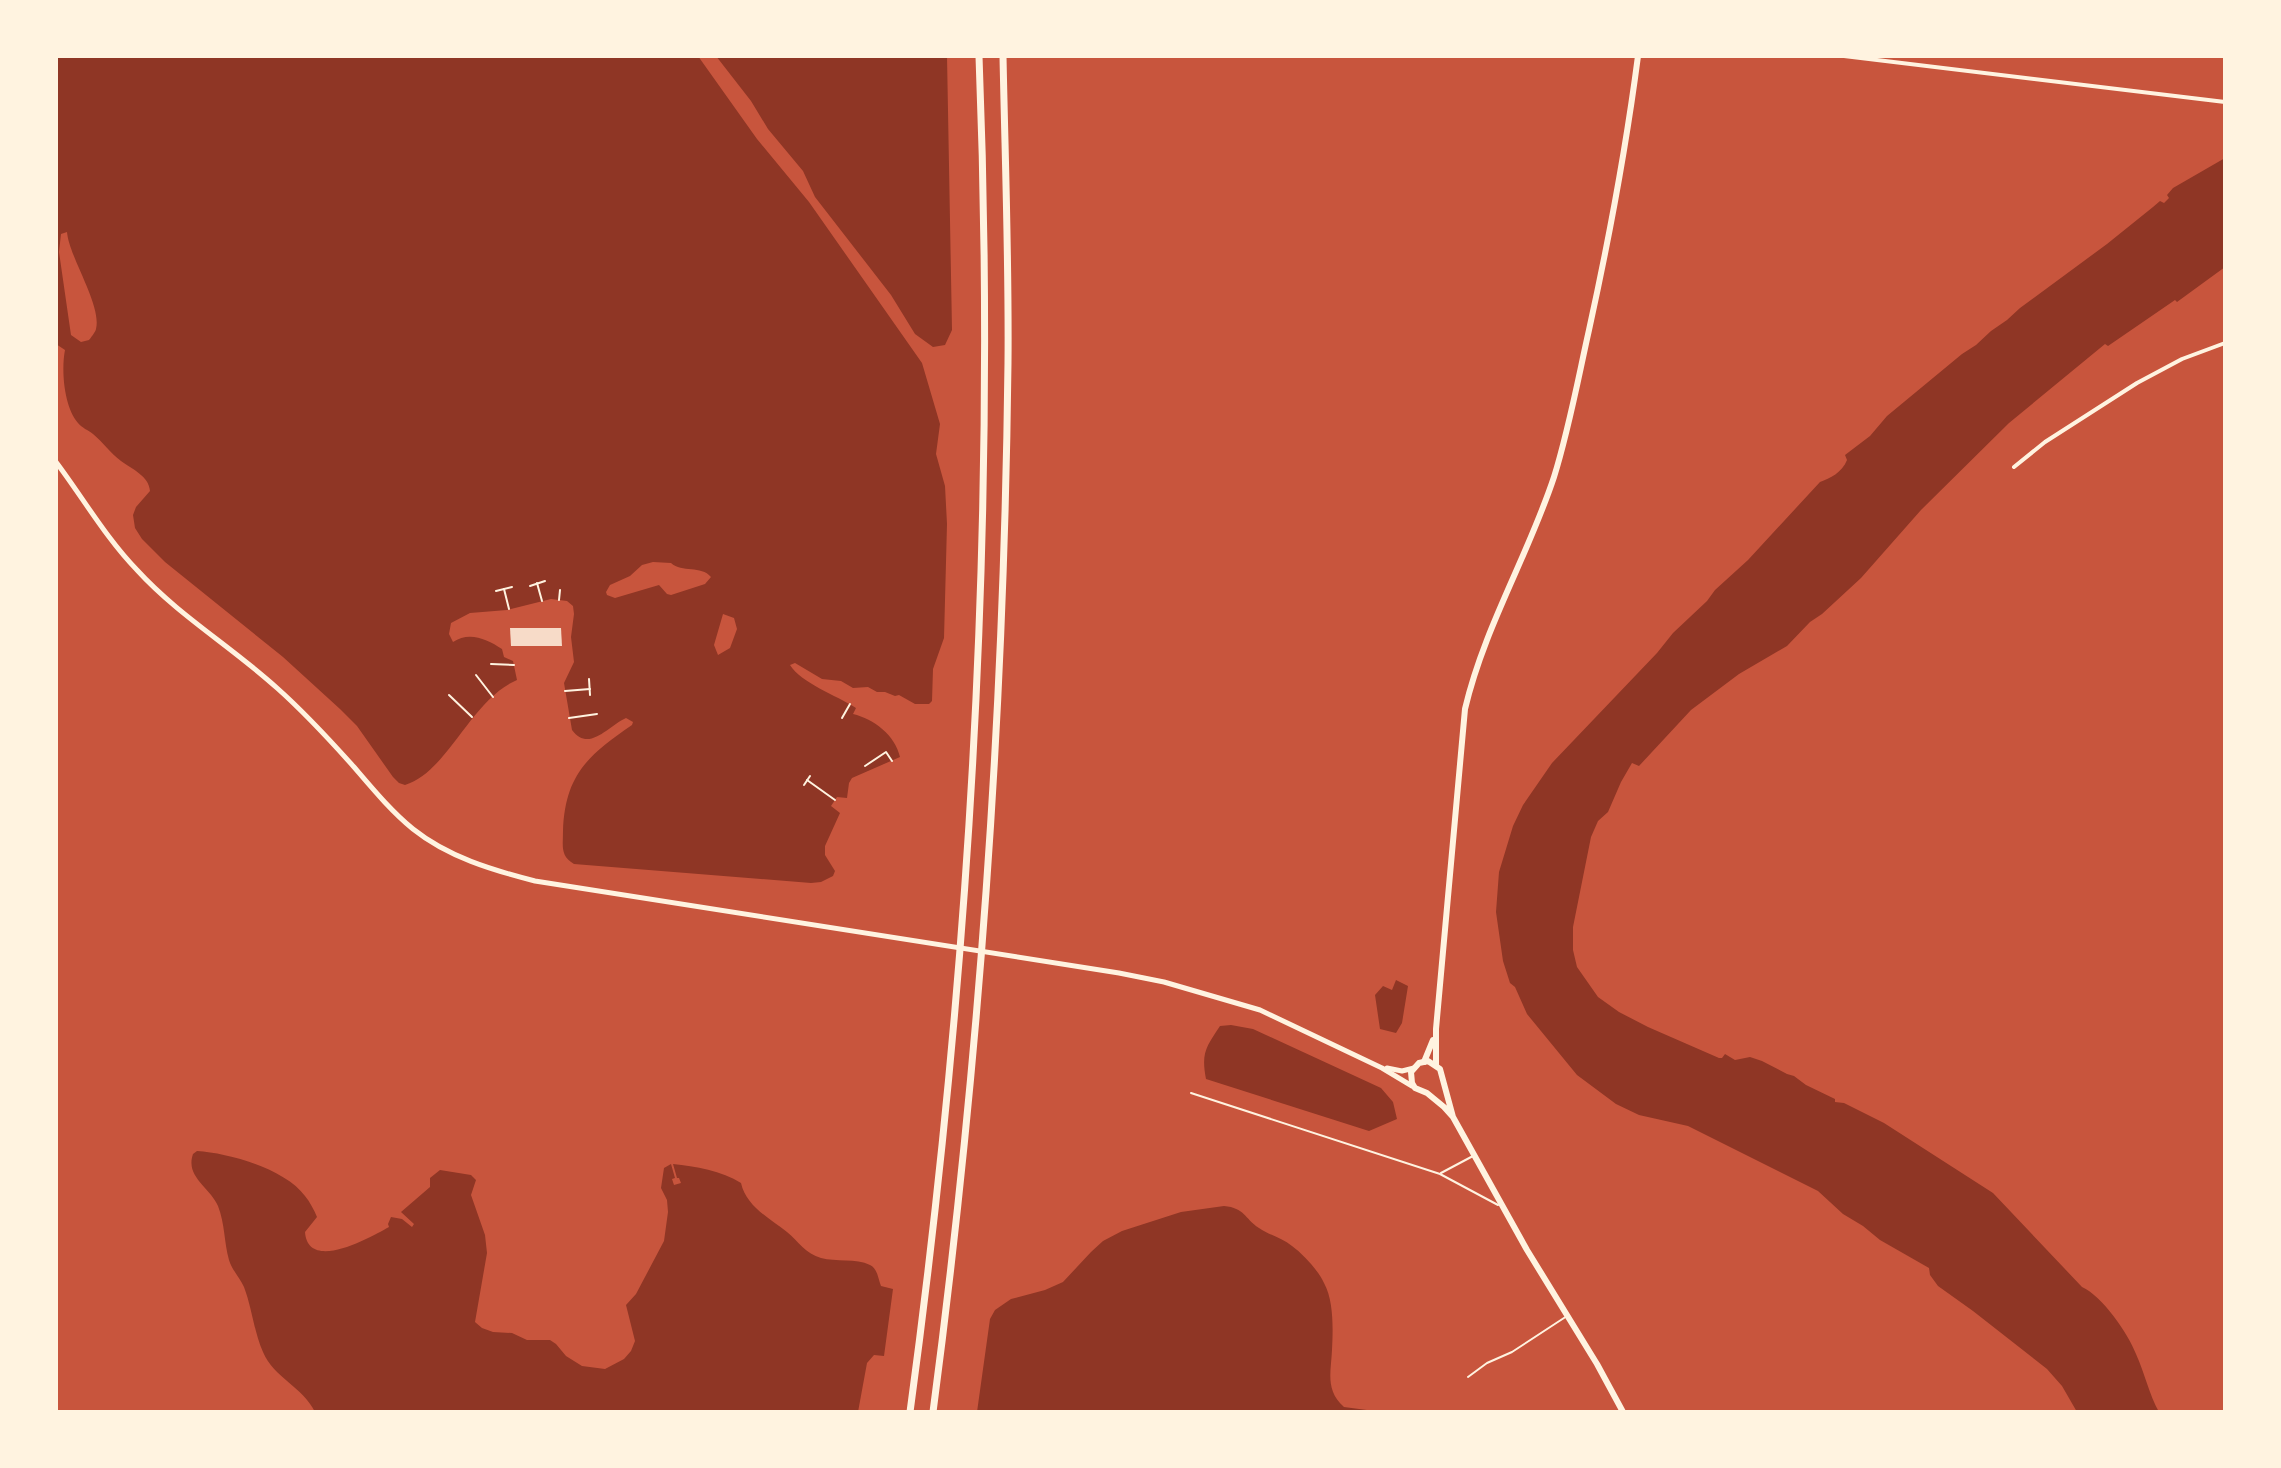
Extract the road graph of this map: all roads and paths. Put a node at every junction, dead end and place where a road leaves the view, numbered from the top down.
1 (979, 56) edge
2 (1003, 56) edge
3 (1638, 56) edge
4 (1844, 56) edge
5 (2225, 102) edge
6 (2225, 343) edge
7 (56, 462) edge
8 (2014, 467) dead end
9 (545, 581) dead end
10 (537, 583) junction
11 (530, 586) dead end
12 (512, 587) dead end
13 (504, 589) junction
14 (560, 590) dead end
15 (496, 591) dead end
16 (559, 600) dead end
17 (542, 601) dead end
18 (509, 609) dead end
19 (491, 664) dead end
20 (514, 665) dead end
21 (476, 675) dead end
22 (589, 679) dead end
23 (590, 689) junction
24 (565, 691) dead end
25 (449, 695) dead end
26 (590, 695) dead end
27 (493, 697) dead end
28 (850, 704) dead end
29 (597, 714) dead end
30 (472, 717) dead end
31 (569, 718) dead end
32 (842, 718) dead end
33 (892, 761) dead end
34 (865, 766) dead end
35 (810, 776) dead end
36 (807, 780) junction
37 (804, 785) dead end
38 (835, 800) dead end
39 (1436, 1029) junction
40 (1424, 1062) junction
41 (1436, 1065) junction
42 (1382, 1068) junction
43 (1414, 1068) junction
44 (1442, 1079) junction
45 (1415, 1088) junction
46 (1191, 1093) dead end
47 (1427, 1093) junction
48 (1453, 1117) junction
49 (1473, 1156) junction
50 (1440, 1174) junction
51 (1503, 1207) junction
52 (1568, 1316) junction
53 (1468, 1377) dead end
54 (910, 1412) edge
55 (933, 1412) edge
56 (1623, 1412) edge

1 - 54 highway
2 - 55 highway
3 - 39 main road
4 - 5 street
6 - 8 street
7 - 42 street
9 - 10 path
10 - 11 path
10 - 17 path
12 - 13 path
13 - 15 path
13 - 18 path
14 - 16 path
19 - 20 path
21 - 27 path
22 - 23 path
23 - 24 path
23 - 26 path
25 - 30 path
28 - 32 path
29 - 31 path
33 - 34 path
35 - 36 path
36 - 37 path
36 - 38 path
39 - 40 main road
39 - 41 main road
40 - 41 main road
40 - 43 main road
41 - 44 main road
42 - 43 street
42 - 45 street
43 - 45 main road
44 - 47 main road
44 - 48 main road
45 - 47 main road
46 - 50 lane
47 - 48 main road
48 - 49 main road
49 - 50 lane
49 - 51 main road
50 - 51 lane
51 - 52 main road
52 - 53 lane
52 - 56 main road

